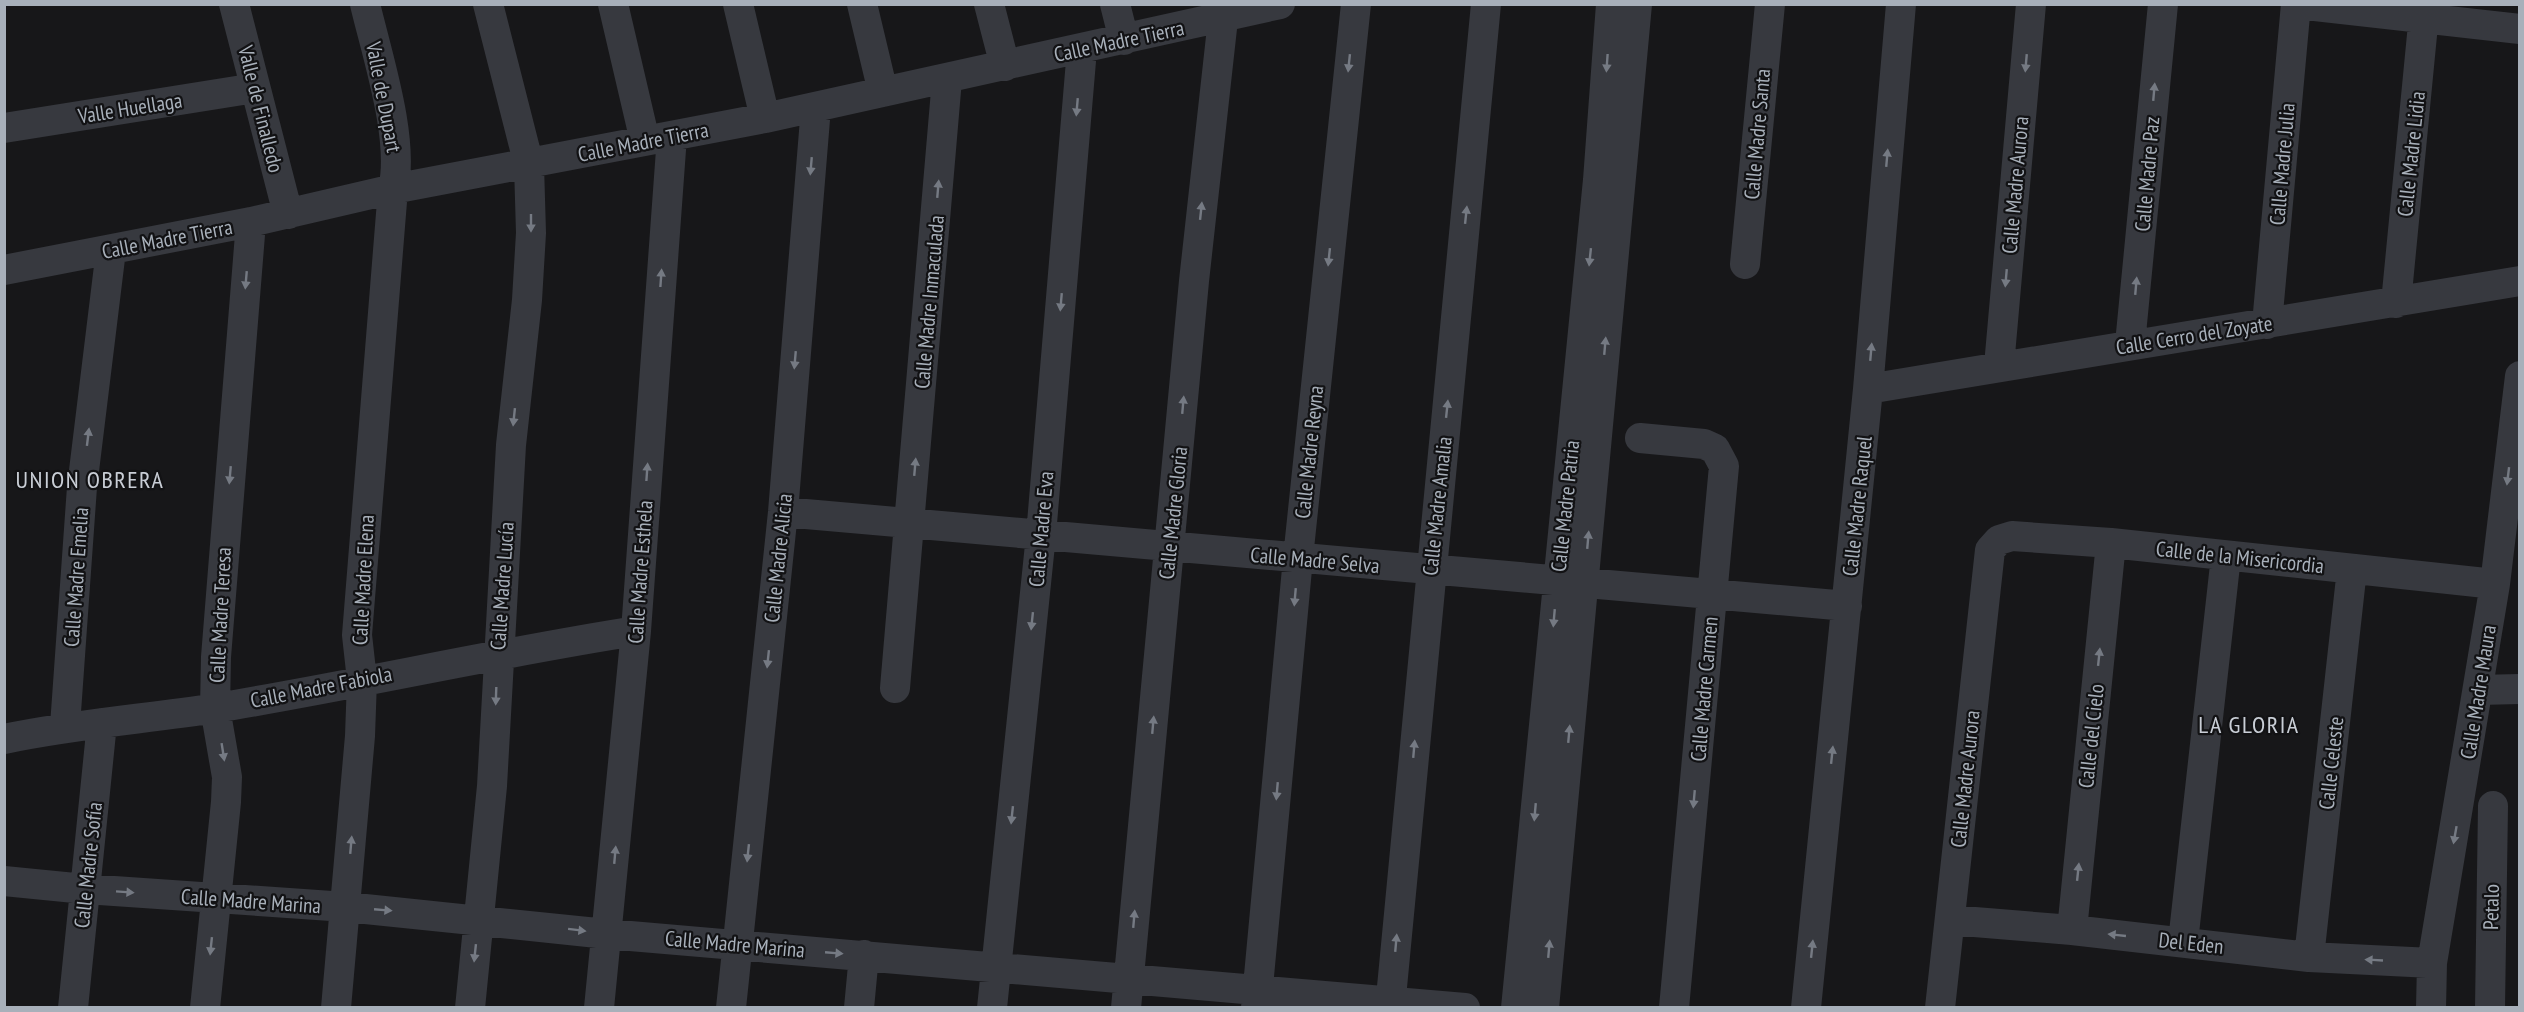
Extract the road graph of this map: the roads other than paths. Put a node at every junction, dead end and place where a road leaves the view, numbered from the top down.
1 (234, 4) edge
2 (365, 4) edge
3 (488, 4) edge
4 (613, 4) edge
5 (738, 4) edge
6 (862, 4) edge
7 (989, 4) edge
8 (1115, 4) edge
9 (1280, 4) edge
10 (1356, 4) edge
11 (1486, 4) edge
12 (1611, 4) edge
13 (1637, 4) edge
14 (1770, 4) edge
15 (1901, 4) edge
16 (2031, 4) edge
17 (2163, 4) edge
18 (2297, 4) edge
19 (1233, 12) edge
20 (2425, 12) edge
21 (2520, 29) edge
22 (1124, 40) junction
23 (1082, 49) junction
24 (1005, 66) junction
25 (946, 79) junction
26 (255, 88) junction
27 (883, 92) junction
28 (816, 107) junction
29 (765, 118) junction
30 (4, 128) edge
31 (658, 139) junction
32 (529, 165) junction
33 (393, 189) junction
34 (288, 214) junction
35 (251, 222) junction
36 (111, 250) junction
37 (1745, 264) dead end
38 (4, 270) edge
39 (2520, 281) edge
40 (2396, 303) junction
41 (2267, 324) junction
42 (2130, 344) junction
43 (1999, 366) junction
44 (2520, 376) edge
45 (1868, 389) junction
46 (2517, 416) edge
47 (1640, 438) dead end
48 (783, 512) junction
49 (910, 525) junction
50 (1041, 535) junction
51 (2111, 543) junction
52 (1170, 548) junction
53 (1990, 550) joint
54 (2509, 550) edge
55 (2226, 556) junction
56 (1298, 558) junction
57 (2352, 569) junction
58 (1431, 570) junction
59 (1570, 582) junction
60 (2495, 584) junction
61 (1713, 594) junction
62 (1847, 606) junction
63 (636, 631) junction
64 (498, 654) junction
65 (362, 680) junction
66 (895, 688) dead end
67 (2520, 689) edge
68 (2478, 690) junction
69 (215, 708) junction
70 (102, 723) junction
71 (65, 726) junction
72 (4, 739) edge
73 (2460, 804) junction
74 (2506, 806) edge
75 (4, 881) edge
76 (85, 890) junction
77 (216, 898) junction
78 (346, 907) junction
79 (479, 919) junction
80 (1950, 920) junction
81 (2072, 930) junction
82 (607, 934) junction
83 (2183, 942) junction
84 (738, 945) junction
85 (864, 955) junction
86 (2309, 957) junction
87 (2432, 963) junction
88 (996, 966) junction
89 (1129, 977) junction
90 (1257, 999) edge
91 (1390, 1005) edge
92 (73, 1008) edge
93 (205, 1008) edge
94 (336, 1008) edge
95 (470, 1008) edge
96 (599, 1008) edge
97 (731, 1008) edge
98 (859, 1008) edge
99 (992, 1008) edge
100 (1126, 1008) edge
101 (1465, 1008) edge
102 (1516, 1008) edge
103 (1544, 1008) edge
104 (1674, 1008) edge
105 (1806, 1008) edge
106 (1940, 1008) edge
107 (2431, 1008) edge
108 (2490, 1008) edge

1 - 26 street, Valle de Finalledo
2 - 33 street, Valle de Dupart
3 - 32 street, Calle Madre Lucía
4 - 31 street, Calle Madre Esthela
5 - 29 street
6 - 27 street
7 - 24 street
8 - 22 street
9 - 19 street, Calle Madre Tierra
10 -> 56 street, Calle Madre Reyna
58 -> 11 street, Calle Madre Amalia
12 -> 59 street, Calle Madre Patria
59 -> 13 street, Calle Madre Patria
14 - 37 street, Calle Madre Santa
45 -> 15 street, Calle Madre Raquel
16 -> 43 street, Calle Madre Aurora
42 -> 17 street, Calle Madre Paz
18 - 20 street
18 - 41 street, Calle Madre Julia
19 - 22 street, Calle Madre Tierra
52 -> 19 street, Calle Madre Gloria
20 - 21 street
20 - 40 street, Calle Madre Lidia
22 - 23 street, Calle Madre Tierra
23 - 24 street, Calle Madre Tierra
23 -> 50 street, Calle Madre Eva
24 - 25 street, Calle Madre Tierra
25 - 27 street, Calle Madre Tierra
49 -> 25 street, Calle Madre Inmaculada
26 - 30 street, Valle Huellaga
26 - 34 street, Valle de Finalledo
27 - 28 street, Calle Madre Tierra
28 - 29 street, Calle Madre Tierra
28 -> 48 street, Calle Madre Alicia
29 - 31 street, Calle Madre Tierra
31 - 32 street, Calle Madre Tierra
63 -> 31 street, Calle Madre Esthela
32 - 33 street, Calle Madre Tierra
32 -> 64 street, Calle Madre Lucía
33 - 34 street, Calle Madre Tierra
33 - 65 street, Calle Madre Elena
34 - 35 street, Calle Madre Tierra
35 - 36 street, Calle Madre Tierra
35 -> 69 street, Calle Madre Teresa
36 - 38 street, Calle Madre Tierra
71 -> 36 street, Calle Madre Emelia
39 - 40 street, Calle Cerro del Zoyate
40 - 41 street, Calle Cerro del Zoyate
41 - 42 street, Calle Cerro del Zoyate
42 - 43 street, Calle Cerro del Zoyate
43 - 45 street, Calle Cerro del Zoyate
44 - 46 street, Calle Madre Maura
45 - 62 street, Calle Madre Raquel
46 -> 54 street, Calle Madre Maura
47 - 61 street, Calle Madre Carmen
48 - 49 street, Calle Madre Selva
48 -> 84 street, Calle Madre Alicia
49 - 50 street, Calle Madre Selva
49 - 66 street, Calle Madre Inmaculada
50 - 52 street, Calle Madre Selva
50 -> 88 street, Calle Madre Eva
51 - 53 street, Calle de la Misericordia
51 - 55 street, Calle de la Misericordia
81 -> 51 street, Calle del Cielo
52 - 56 street, Calle Madre Selva
89 -> 52 street, Calle Madre Gloria
53 - 80 street, Calle Madre Aurora
54 - 60 street, Calle Madre Maura
55 - 57 street, Calle de la Misericordia
55 - 83 street
56 - 58 street, Calle Madre Selva
56 -> 90 street, Calle Madre Reyna
57 - 60 street, Calle de la Misericordia
57 - 86 street, Calle Celeste
58 - 59 street, Calle Madre Selva
91 -> 58 street, Calle Madre Amalia
59 - 61 street, Calle Madre Selva
59 -> 102 street, Calle Madre Patria
103 -> 59 street, Calle Madre Patria
60 - 68 street, Calle Madre Maura
61 - 62 street, Calle Madre Selva
61 -> 104 street, Calle Madre Carmen
105 -> 62 street, Calle Madre Raquel
63 - 64 street, Calle Madre Fabiola
82 -> 63 street, Calle Madre Esthela
64 - 65 street, Calle Madre Fabiola
64 -> 79 street, Calle Madre Lucía
65 - 69 street, Calle Madre Fabiola
78 -> 65 street, Calle Madre Elena
67 - 68 street
68 - 73 street, Calle Madre Maura
69 - 70 street, Calle Madre Fabiola
69 -> 77 street, Calle Madre Teresa
70 - 71 street, Calle Madre Fabiola
70 - 76 street, Calle Madre Sofía
71 - 72 street, Calle Madre Fabiola
73 - 74 street
73 -> 87 street, Calle Madre Maura
74 - 108 street, Petalo
75 - 76 street, Calle Madre Marina
76 -> 77 street, Calle Madre Marina
76 - 92 street, Calle Madre Sofía
77 - 78 street, Calle Madre Marina
77 -> 93 street, Calle Madre Teresa
78 -> 79 street, Calle Madre Marina
78 - 94 street, Calle Madre Elena
79 -> 82 street, Calle Madre Marina
79 -> 95 street, Calle Madre Lucía
80 - 81 street, Del Eden
80 - 106 street, Calle Madre Aurora
83 -> 81 street, Del Eden
82 - 84 street, Calle Madre Marina
82 - 96 street, Calle Madre Esthela
83 - 86 street, Del Eden
84 -> 85 street, Calle Madre Marina
84 - 97 street, Calle Madre Alicia
85 - 88 street, Calle Madre Marina
85 - 98 street
87 -> 86 street, Del Eden
87 - 107 street, Calle Madre Maura
88 - 89 street, Calle Madre Marina
88 - 99 street, Calle Madre Eva
89 - 90 street, Calle Madre Marina
89 - 100 street, Calle Madre Gloria
90 - 91 street, Calle Madre Marina
91 - 101 street, Calle Madre Marina

